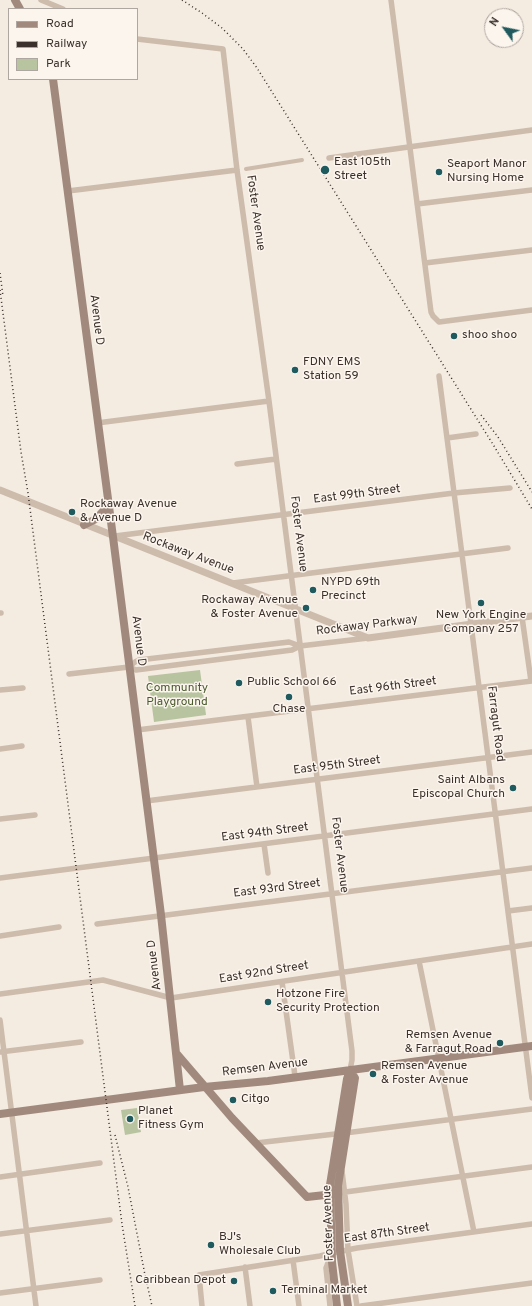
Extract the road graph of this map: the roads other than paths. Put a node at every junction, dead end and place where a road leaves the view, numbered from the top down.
1 (41, 0) edge
2 (391, 0) edge
3 (61, 8) edge
4 (138, 39) edge
5 (53, 80) edge
6 (532, 130) edge
7 (410, 147) junction
8 (329, 158) dead end
9 (302, 160) dead end
10 (246, 169) dead end
11 (237, 170) junction
12 (532, 190) edge
13 (68, 191) junction
14 (417, 204) junction
15 (532, 250) edge
16 (425, 263) junction
17 (532, 310) edge
18 (438, 376) dead end
19 (268, 401) junction
20 (97, 423) junction
21 (476, 434) dead end
22 (447, 438) junction
23 (276, 459) junction
24 (237, 464) dead end
25 (510, 488) dead end
26 (0, 490) edge
27 (454, 493) junction
28 (109, 505) junction
29 (283, 515) junction
30 (84, 525) junction
31 (113, 537) junction
32 (508, 548) dead end
33 (462, 553) junction
34 (291, 575) junction
35 (233, 584) junction
36 (295, 609) junction
37 (532, 616) edge
38 (522, 618) junction
39 (471, 624) junction
40 (368, 638) junction
41 (300, 646) junction
42 (129, 667) junction
43 (69, 674) dead end
44 (532, 681) edge
45 (479, 687) junction
46 (23, 688) dead end
47 (0, 690) edge
48 (308, 709) junction
49 (248, 717) junction
50 (137, 730) junction
51 (22, 746) dead end
52 (0, 748) edge
53 (532, 752) edge
54 (488, 757) junction
55 (317, 779) junction
56 (257, 787) junction
57 (146, 801) junction
58 (532, 809) edge
59 (496, 814) junction
60 (35, 815) dead end
61 (0, 819) edge
62 (324, 836) junction
63 (264, 844) junction
64 (153, 858) junction
65 (532, 868) edge
66 (502, 872) junction
67 (268, 873) dead end
68 (0, 878) edge
69 (332, 893) junction
70 (532, 908) edge
71 (508, 911) junction
72 (161, 915) junction
73 (97, 924) dead end
74 (59, 927) dead end
75 (0, 936) edge
76 (532, 944) edge
77 (512, 947) junction
78 (419, 961) junction
79 (342, 973) junction
80 (282, 982) junction
81 (0, 994) edge
82 (171, 998) junction
83 (0, 1020) edge
84 (81, 1042) dead end
85 (529, 1047) edge
86 (2, 1051) edge
87 (177, 1054) junction
88 (438, 1058) junction
89 (350, 1070) junction
90 (295, 1076) junction
91 (204, 1087) junction
92 (180, 1090) junction
93 (532, 1098) edge
94 (532, 1109) edge
95 (12, 1113) junction
96 (0, 1114) edge
97 (451, 1119) junction
98 (342, 1133) junction
99 (256, 1143) junction
100 (100, 1163) dead end
101 (532, 1167) edge
102 (20, 1174) junction
103 (462, 1176) junction
104 (0, 1177) edge
105 (338, 1193) junction
106 (110, 1220) dead end
107 (532, 1224) edge
108 (27, 1231) junction
109 (474, 1232) junction
110 (0, 1234) edge
111 (340, 1251) junction
112 (293, 1260) junction
113 (245, 1267) junction
114 (100, 1280) dead end
115 (532, 1283) edge
116 (34, 1289) junction
117 (0, 1293) edge
118 (36, 1306) edge
119 (202, 1306) edge
120 (250, 1306) edge
121 (299, 1306) edge
122 (330, 1306) edge
123 (337, 1306) edge
124 (348, 1306) edge
125 (357, 1306) edge
126 (361, 1306) edge

1 - 3 street
2 - 7 street
4 - 11 street, Foster Avenue
5 - 13 main road, Avenue D
6 - 7 street
7 - 8 street
7 - 14 street
9 - 10 street
11 - 13 street
11 - 19 street, Foster Avenue
12 - 14 street
13 - 20 main road, Avenue D
14 - 16 street
15 - 16 street
16 - 17 street
18 - 22 street, Farragut Road
19 - 20 street
19 - 23 street, Foster Avenue
20 - 28 main road, Avenue D
21 - 22 street
22 - 27 street, Farragut Road
23 - 24 street
23 - 29 street, Foster Avenue
25 - 27 street, East 99th Street
26 - 30 street, Rockaway Avenue
27 - 29 street, East 99th Street
27 - 33 street, Farragut Road
28 - 30 main road
28 - 31 main road, Avenue D
29 - 31 street, East 99th Street
29 - 34 street, Foster Avenue
30 - 31 street, Rockaway Avenue
31 - 35 street, Rockaway Avenue
31 - 42 main road, Avenue D
32 - 33 street
33 - 34 street
33 - 39 street, Farragut Road
34 - 35 street
34 - 36 street, Foster Avenue
35 - 36 street, Rockaway Avenue
36 - 40 street, Rockaway Avenue
36 - 41 street, Foster Avenue
37 - 38 street, Rockaway Parkway
38 - 39 street, Rockaway Parkway
38 - 44 street
39 - 40 street, Rockaway Parkway
39 - 45 street, Farragut Road
40 - 41 street, Rockaway Parkway
41 - 42 street, Rockaway Parkway
41 - 42 street, Rockaway Parkway
41 - 48 street, Foster Avenue
42 - 43 street, Rockaway Parkway
42 - 50 main road, Avenue D
44 - 45 street, East 96th Street
45 - 48 street, East 96th Street
45 - 54 street, Farragut Road
46 - 47 street
48 - 49 street, East 96th Street
48 - 55 street, Foster Avenue
49 - 50 street, East 96th Street
49 - 56 street
50 - 57 main road, Avenue D
51 - 52 street
53 - 54 street, East 95th Street
54 - 55 street, East 95th Street
54 - 59 street, Farragut Road
55 - 56 street, East 95th Street
55 - 62 street, Foster Avenue
56 - 57 street, East 95th Street
57 - 64 main road, Avenue D
58 - 59 street, East 94th Street
59 - 62 street, East 94th Street
59 - 66 street, Farragut Road
60 - 61 street
62 - 63 street, East 94th Street
62 - 69 street, Foster Avenue
63 - 64 street, East 94th Street
63 - 67 street
64 - 68 street, East 94th Street
64 - 72 main road, Avenue D
65 - 66 street, East 93rd Street
66 - 69 street, East 93rd Street
66 - 71 street, Farragut Road
69 - 72 street, East 93rd Street
69 - 79 street, Foster Avenue
70 - 71 street
71 - 77 street, Farragut Road
72 - 73 street, East 93rd Street
72 - 82 main road, Avenue D
74 - 75 street
76 - 77 street, East 92nd Street
77 - 78 street, East 92nd Street
77 - 85 street, Farragut Road
78 - 79 street, East 92nd Street
78 - 88 street
79 - 80 street, East 92nd Street
79 - 89 street, Foster Avenue
80 - 82 street, East 92nd Street
80 - 90 street
81 - 82 street, East 92nd Street
82 - 87 main road, Avenue D
83 - 86 street
84 - 86 street
85 - 88 main road, Remsen Avenue
85 - 93 street, Farragut Road
86 - 95 street
87 - 91 main road
87 - 92 main road, Avenue D
88 - 89 main road, Remsen Avenue
88 - 97 street
89 - 90 main road, Remsen Avenue
89 - 98 main road, Foster Avenue
90 - 91 main road, Remsen Avenue
91 - 92 main road, Remsen Avenue
91 - 99 main road
92 - 95 main road, Remsen Avenue
94 - 97 street
95 - 96 main road, Remsen Avenue
95 - 102 street
97 - 98 street
97 - 103 street
98 - 99 street
98 - 105 main road, Foster Avenue
98 - 105 main road, Foster Avenue
99 - 105 main road
100 - 102 street
101 - 103 street
102 - 104 street
102 - 108 street
103 - 105 street
103 - 109 street
105 - 111 main road, Foster Avenue
106 - 108 street
107 - 109 street, East 87th Street
108 - 110 street
108 - 116 street
109 - 111 street, East 87th Street
111 - 112 street, East 87th Street
111 - 122 street
111 - 123 main road, Foster Avenue
111 - 124 main road, Foster Avenue
111 - 125 street
112 - 113 street, East 87th Street
112 - 121 street
113 - 119 street, East 87th Street
113 - 120 street
114 - 116 street
115 - 126 street
116 - 117 street
116 - 118 street

